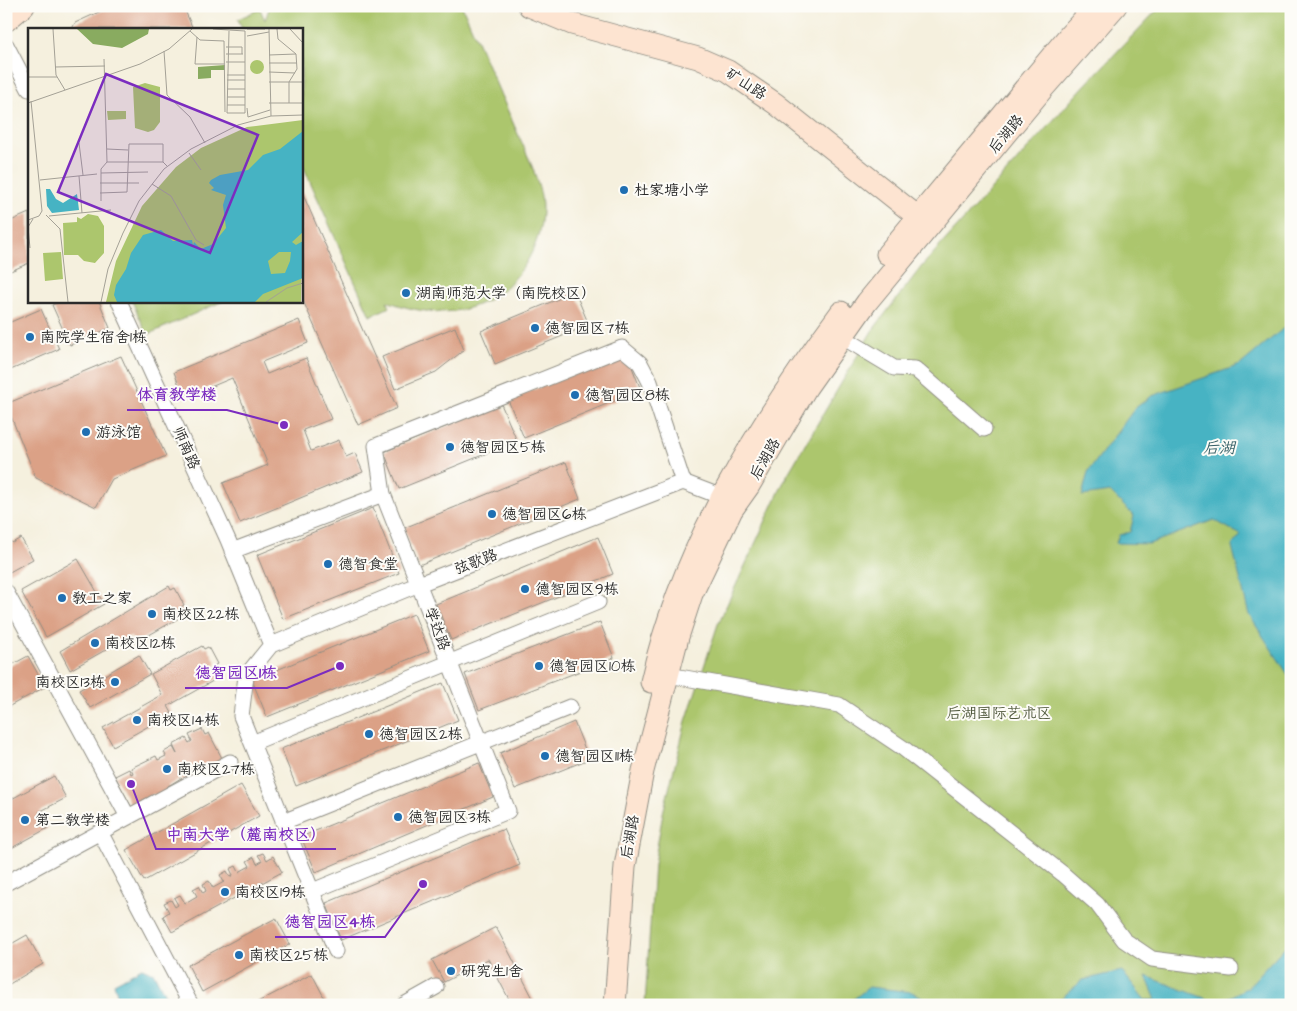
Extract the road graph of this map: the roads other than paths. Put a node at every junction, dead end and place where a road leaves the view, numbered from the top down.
1 (24, 6) edge
2 (529, 6) edge
3 (544, 6) edge
4 (1096, 6) edge
5 (1116, 6) edge
6 (6, 21) edge
7 (6, 45) edge
8 (28, 87) edge
9 (927, 217) junction
10 (119, 302) edge
11 (841, 336) junction
12 (984, 429) dead end
13 (683, 482) junction
14 (384, 494) junction
15 (722, 497) junction
16 (230, 546) junction
17 (419, 584) junction
18 (6, 592) edge
19 (598, 602) dead end
20 (271, 645) junction
21 (450, 662) junction
22 (668, 674) junction
23 (570, 707) dead end
24 (481, 742) junction
25 (252, 743) junction
26 (230, 762) dead end
27 (128, 817) junction
28 (283, 822) junction
29 (100, 832) junction
30 (6, 883) edge
31 (310, 892) junction
32 (336, 951) dead end
33 (1231, 969) dead end
34 (436, 987) dead end
35 (191, 1005) edge
36 (404, 1005) edge
37 (603, 1005) edge
38 (615, 1005) edge

1 - 6 main road
2 - 9 main road, 矿山路
3 - 9 main road, 矿山路
4 - 9 main road, 后湖路
5 - 9 main road, 后湖路
7 - 8 street
9 - 11 main road, 后湖路
9 - 15 main road, 后湖路
10 - 16 street, 师南路
11 - 12 street
11 - 22 main road, 后湖路
13 - 14 street, 学达路
13 - 15 street
13 - 17 street, 弦歌路
14 - 16 street
14 - 17 street, 学达路
15 - 37 main road, 后湖路
16 - 20 street, 师南路
17 - 20 street, 弦歌路
17 - 21 street, 学达路
18 - 27 street
19 - 21 street
20 - 25 street
21 - 24 street, 学达路
21 - 25 street
22 - 33 street
22 - 38 main road, 后湖路
23 - 24 street
24 - 28 street
24 - 31 street, 学达路
25 - 28 street
26 - 27 street
27 - 29 street
28 - 31 street
29 - 30 street
29 - 35 street
31 - 32 street
34 - 36 street

